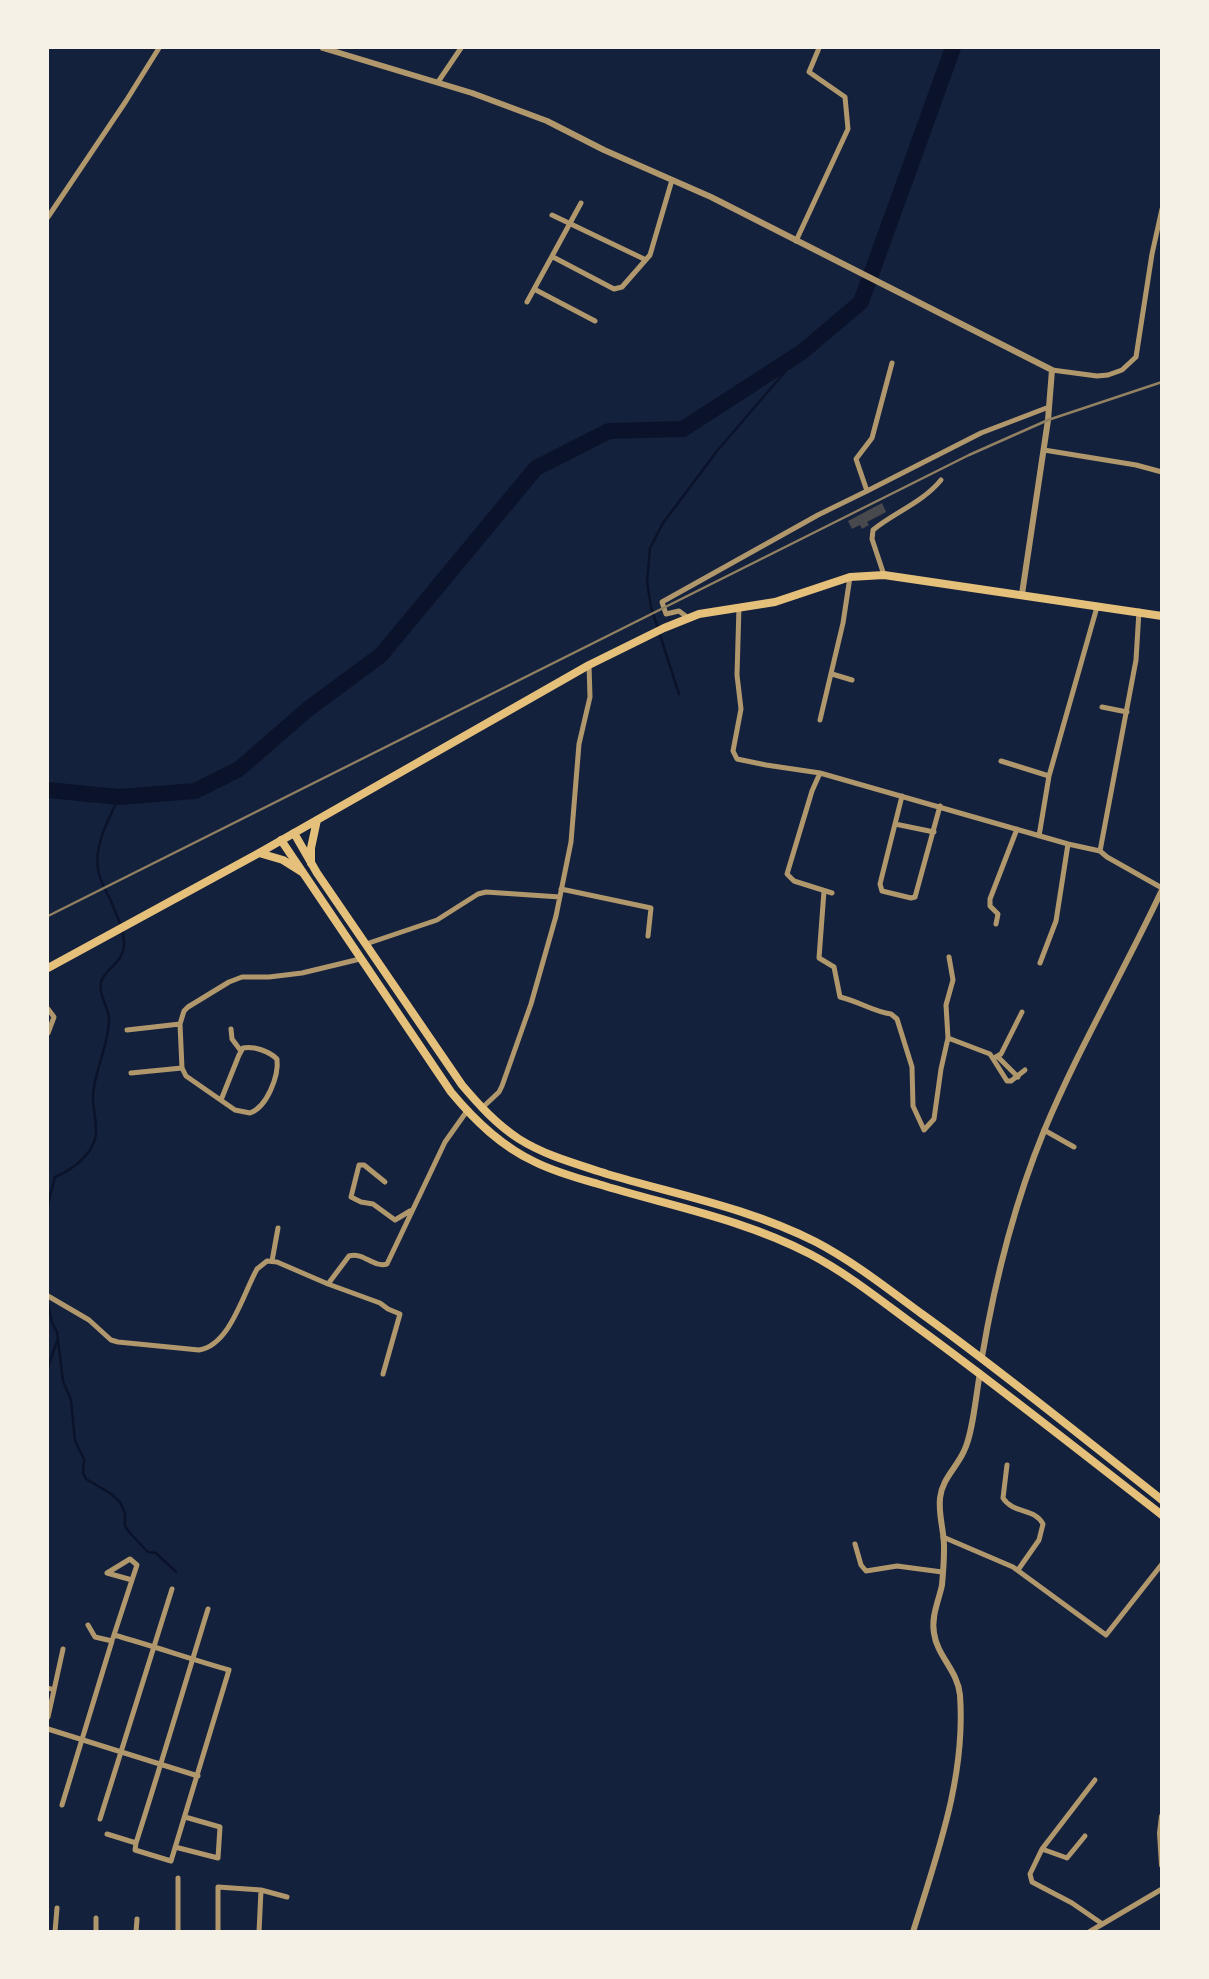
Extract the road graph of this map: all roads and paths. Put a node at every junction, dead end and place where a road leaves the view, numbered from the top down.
1 (159, 48) edge
2 (323, 48) edge
3 (461, 48) edge
4 (819, 48) edge
5 (438, 82) junction
6 (672, 180) junction
7 (581, 202) dead end
8 (1162, 209) edge
9 (552, 215) dead end
10 (48, 217) edge
11 (569, 223) junction
12 (796, 241) junction
13 (552, 257) junction
14 (644, 259) junction
15 (534, 289) junction
16 (527, 302) dead end
17 (594, 321) dead end
18 (892, 363) dead end
19 (1052, 370) junction
20 (1049, 407) junction
21 (1044, 450) junction
22 (1162, 472) edge
23 (941, 480) dead end
24 (867, 491) junction
25 (884, 575) junction
26 (850, 577) junction
27 (1022, 594) junction
28 (739, 607) junction
29 (1097, 607) junction
30 (1139, 611) junction
31 (1162, 616) edge
32 (687, 617) junction
33 (590, 665) junction
34 (832, 674) junction
35 (852, 680) dead end
36 (1102, 707) dead end
37 (1127, 712) junction
38 (820, 720) dead end
39 (1001, 761) dead end
40 (820, 772) junction
41 (1049, 776) junction
42 (902, 796) junction
43 (940, 806) junction
44 (317, 820) junction
45 (895, 824) junction
46 (1017, 829) junction
47 (934, 832) junction
48 (294, 833) junction
49 (1039, 836) junction
50 (281, 840) junction
51 (1068, 844) junction
52 (1100, 850) junction
53 (259, 853) junction
54 (311, 863) junction
55 (302, 872) junction
56 (561, 889) junction
57 (1162, 889) edge
58 (824, 891) junction
59 (832, 893) dead end
60 (560, 897) junction
61 (996, 924) dead end
62 (648, 936) dead end
63 (366, 944) junction
64 (949, 957) dead end
65 (360, 959) junction
66 (1040, 963) dead end
67 (48, 968) edge
68 (48, 1009) edge
69 (1022, 1012) dead end
70 (180, 1024) junction
71 (231, 1029) dead end
72 (127, 1030) dead end
73 (48, 1033) edge
74 (948, 1038) junction
75 (241, 1051) junction
76 (443, 1056) junction
77 (996, 1058) junction
78 (432, 1063) junction
79 (182, 1068) junction
80 (1025, 1070) dead end
81 (132, 1073) dead end
82 (1018, 1076) junction
83 (221, 1100) junction
84 (482, 1108) junction
85 (467, 1111) junction
86 (1044, 1130) junction
87 (1074, 1147) dead end
88 (385, 1182) dead end
89 (410, 1211) junction
90 (278, 1228) dead end
91 (827, 1249) junction
92 (821, 1260) junction
93 (272, 1261) junction
94 (328, 1284) junction
95 (48, 1296) edge
96 (982, 1357) junction
97 (980, 1373) junction
98 (383, 1374) dead end
99 (1007, 1465) dead end
100 (1162, 1500) edge
101 (1162, 1516) edge
102 (943, 1537) junction
103 (855, 1544) dead end
104 (1162, 1564) edge
105 (1018, 1570) junction
106 (942, 1572) junction
107 (132, 1580) junction
108 (172, 1589) dead end
109 (208, 1608) dead end
110 (88, 1625) dead end
111 (113, 1638) junction
112 (154, 1647) junction
113 (63, 1649) dead end
114 (193, 1659) junction
115 (48, 1688) edge
116 (54, 1690) junction
117 (48, 1717) edge
118 (48, 1729) edge
119 (81, 1739) junction
120 (121, 1752) junction
121 (161, 1764) junction
122 (198, 1776) junction
123 (1095, 1780) dead end
124 (62, 1805) dead end
125 (1162, 1816) edge
126 (185, 1817) junction
127 (100, 1819) dead end
128 (107, 1834) dead end
129 (1085, 1836) dead end
130 (136, 1843) junction
131 (175, 1847) junction
132 (1042, 1849) junction
133 (1162, 1865) edge
134 (178, 1878) dead end
135 (1162, 1889) edge
136 (261, 1890) junction
137 (288, 1897) dead end
138 (57, 1908) dead end
139 (96, 1918) dead end
140 (137, 1920) dead end
141 (1101, 1923) junction
142 (55, 1932) edge
143 (96, 1932) edge
144 (136, 1932) edge
145 (178, 1932) edge
146 (218, 1932) edge
147 (259, 1932) edge
148 (913, 1932) edge
149 (1088, 1932) edge

1 - 10 street
2 - 5 street
3 - 5 street
4 - 12 street
5 - 6 street
6 - 12 street
6 - 14 street
7 - 11 street
8 - 19 street
9 - 11 street
11 - 13 street
11 - 14 street
12 - 19 street
13 - 14 street
13 - 15 street
15 - 16 street
15 - 17 street
18 - 24 street
19 - 20 street
20 - 21 street
20 - 24 street
21 - 22 street
21 - 27 street
23 - 25 street
24 - 32 street
25 - 26 main road
25 - 27 main road
26 - 28 main road
26 - 34 street
27 - 29 main road
28 - 32 main road
28 - 40 street
29 - 30 main road
29 - 41 street
30 - 31 main road
30 - 37 street
32 - 33 main road
33 - 44 main road
33 - 56 street
34 - 35 street
34 - 38 street
36 - 37 street
37 - 52 street
39 - 41 street
40 - 42 street
40 - 58 street
41 - 49 street
42 - 43 street
42 - 45 street
43 - 46 street
43 - 47 street
44 - 48 main road
44 - 54 main road
45 - 47 street
45 - 47 street
46 - 49 street
46 - 61 street
48 - 50 main road
48 - 54 main road
49 - 51 street
50 - 53 main road
50 - 55 main road
51 - 52 street
51 - 66 street
52 - 57 street
53 - 55 main road
53 - 67 main road
54 - 63 main road
55 - 65 main road
56 - 60 street
56 - 62 street
57 - 86 street
58 - 59 street
58 - 74 street
60 - 63 street
60 - 84 street
63 - 76 main road
64 - 74 street
65 - 70 street
65 - 78 main road
68 - 73 street
69 - 77 street
70 - 72 street
70 - 79 street
71 - 75 street
74 - 77 street
75 - 83 street
75 - 83 street
76 - 78 main road
76 - 84 main road
77 - 82 street
77 - 82 street
78 - 85 main road
79 - 81 street
79 - 83 street
80 - 82 street
84 - 91 main road
85 - 89 street
85 - 92 main road
86 - 87 street
86 - 96 street
88 - 89 street
89 - 94 street
90 - 93 street
91 - 92 main road
91 - 96 main road
92 - 97 main road
93 - 94 street
93 - 95 street
94 - 98 street
96 - 100 main road
97 - 101 main road
97 - 102 street
99 - 105 street
102 - 105 street
102 - 106 street
103 - 106 street
104 - 105 street
106 - 148 street
107 - 107 street
107 - 111 street
108 - 112 street
109 - 114 street
110 - 111 street
111 - 112 street
111 - 119 street
112 - 114 street
112 - 120 street
113 - 116 street
114 - 121 street
114 - 122 street
115 - 116 street
116 - 117 street
118 - 119 street
119 - 120 street
119 - 124 street
120 - 121 street
120 - 127 street
121 - 122 street
121 - 130 street
122 - 126 street
123 - 132 street
125 - 133 street
126 - 131 street
126 - 131 street
128 - 130 street
129 - 132 street
130 - 131 street
132 - 141 street
134 - 145 street
135 - 141 street
136 - 137 street
136 - 146 street
136 - 147 street
138 - 142 street
139 - 143 street
140 - 144 street
141 - 149 street

